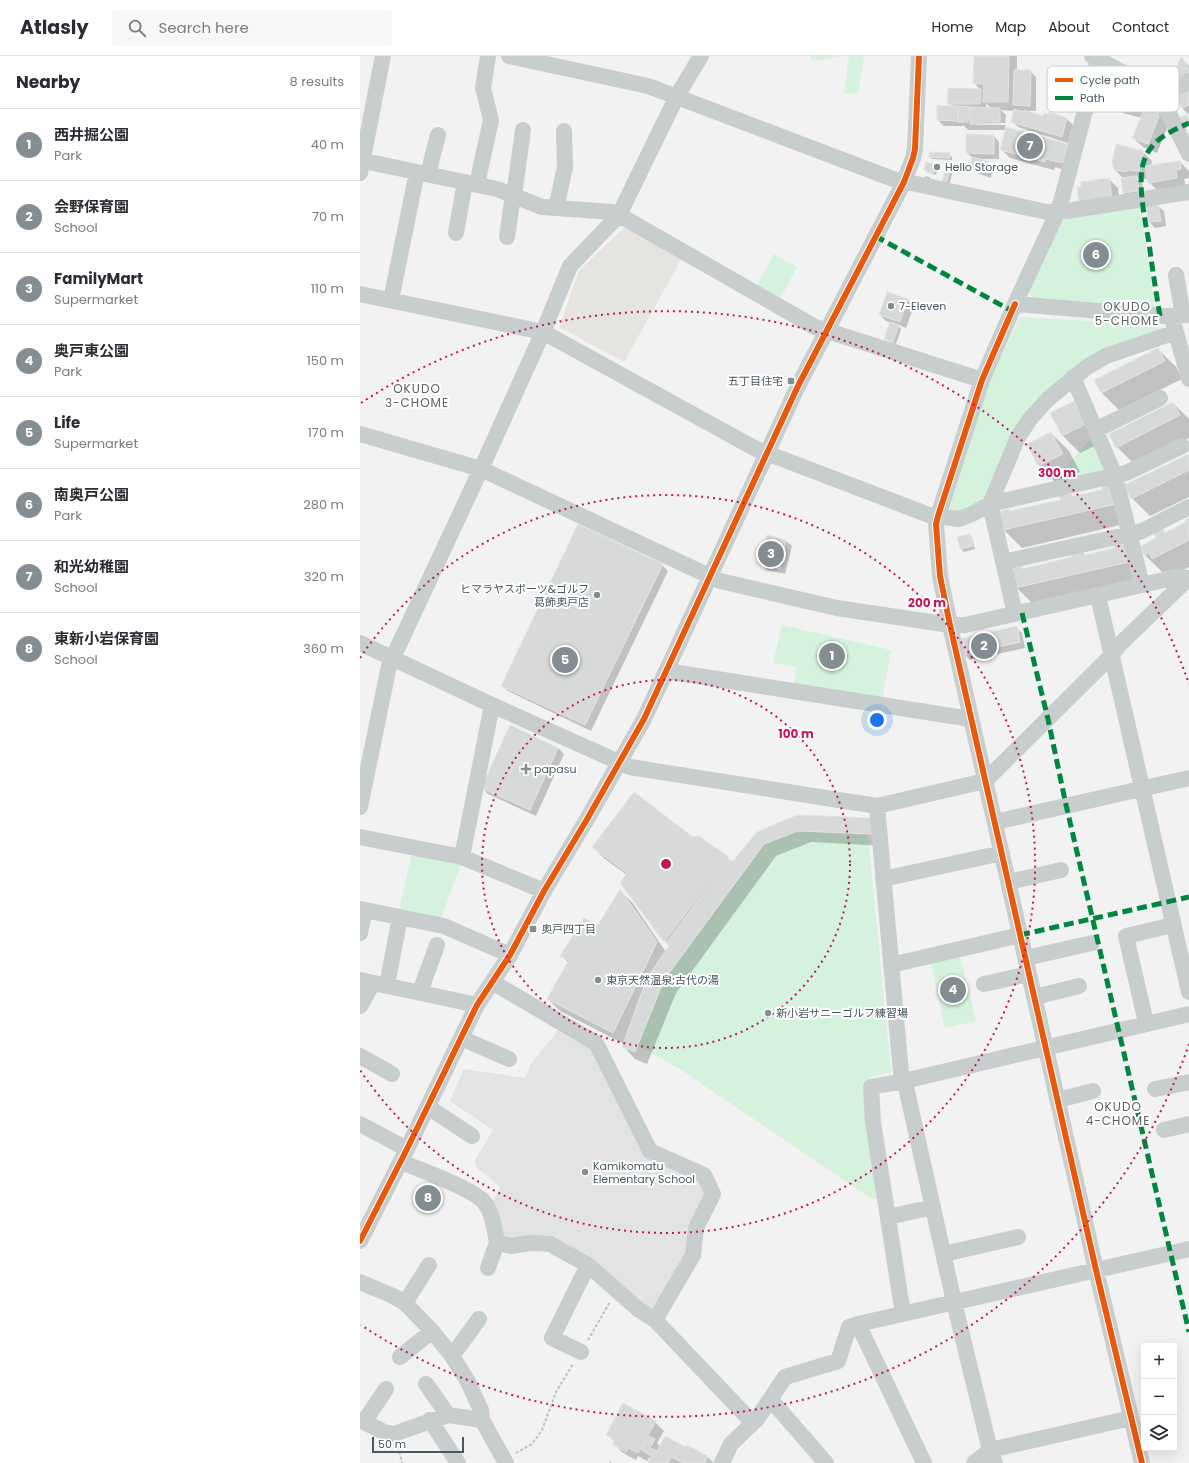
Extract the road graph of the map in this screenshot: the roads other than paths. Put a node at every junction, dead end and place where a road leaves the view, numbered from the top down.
1 (383, 56) edge
2 (488, 56) edge
3 (509, 56) edge
4 (701, 56) edge
5 (919, 56) edge
6 (1096, 57) edge
7 (1113, 66) edge
8 (1189, 81) edge
9 (1179, 86) edge
10 (677, 96) junction
11 (1084, 112) edge
12 (1168, 112) edge
13 (523, 130) dead end
14 (564, 131) dead end
15 (438, 135) dead end
16 (1189, 154) edge
17 (361, 164) edge
18 (422, 173) junction
19 (904, 182) junction
20 (471, 183) junction
21 (1189, 192) edge
22 (513, 196) junction
23 (556, 208) junction
24 (1057, 212) junction
25 (619, 215) junction
26 (454, 230) dead end
27 (507, 237) dead end
28 (1176, 275) dead end
29 (360, 294) edge
30 (391, 300) junction
31 (1016, 304) junction
32 (1181, 315) edge
33 (826, 331) junction
34 (543, 332) junction
35 (1176, 332) junction
36 (1073, 377) junction
37 (1189, 379) edge
38 (982, 380) junction
39 (1160, 398) dead end
40 (1096, 430) junction
41 (360, 434) edge
42 (1182, 446) dead end
43 (767, 452) junction
44 (481, 470) junction
45 (1115, 476) junction
46 (990, 504) junction
47 (1189, 507) edge
48 (938, 516) junction
49 (1129, 534) junction
50 (1003, 562) junction
51 (709, 577) junction
52 (1189, 578) edge
53 (1142, 585) junction
54 (1098, 596) junction
55 (1015, 614) junction
56 (950, 625) junction
57 (360, 643) edge
58 (1111, 656) junction
59 (392, 657) junction
60 (666, 671) junction
61 (492, 705) junction
62 (971, 719) junction
63 (620, 764) junction
64 (1189, 778) edge
65 (985, 781) junction
66 (1142, 789) junction
67 (877, 806) junction
68 (360, 807) edge
69 (995, 822) junction
70 (360, 839) edge
71 (1002, 853) junction
72 (462, 858) junction
73 (1061, 870) dead end
74 (883, 879) junction
75 (1009, 882) junction
76 (544, 891) junction
77 (362, 910) edge
78 (400, 918) junction
79 (1173, 925) junction
80 (360, 933) edge
81 (1020, 935) junction
82 (1092, 943) dead end
83 (437, 945) dead end
84 (510, 955) junction
85 (891, 964) junction
86 (1027, 966) junction
87 (492, 982) junction
88 (373, 983) edge
89 (984, 984) dead end
90 (1079, 986) dead end
91 (420, 992) junction
92 (1189, 992) edge
93 (1035, 997) junction
94 (477, 1005) junction
95 (360, 1006) edge
96 (1189, 1014) edge
97 (1146, 1024) junction
98 (461, 1038) junction
99 (1046, 1047) junction
100 (360, 1056) edge
101 (508, 1060) dead end
102 (392, 1074) dead end
103 (904, 1081) junction
104 (1189, 1082) edge
105 (1155, 1089) dead end
106 (1093, 1091) dead end
107 (1058, 1100) junction
108 (428, 1107) junction
109 (360, 1124) edge
110 (1189, 1124) edge
111 (1164, 1130) dead end
112 (472, 1136) dead end
113 (404, 1155) junction
114 (933, 1207) junction
115 (888, 1217) junction
116 (1018, 1236) dead end
117 (360, 1240) edge
118 (497, 1242) junction
119 (1189, 1249) edge
120 (944, 1254) junction
121 (429, 1265) dead end
122 (588, 1265) junction
123 (488, 1268) dead end
124 (1096, 1270) junction
125 (360, 1282) edge
126 (954, 1302) junction
127 (405, 1303) junction
128 (903, 1314) junction
129 (480, 1319) dead end
130 (655, 1320) junction
131 (858, 1324) junction
132 (432, 1331) junction
133 (581, 1352) road end
134 (452, 1356) junction
135 (400, 1357) dead end
136 (426, 1384) dead end
137 (386, 1389) dead end
138 (771, 1400) junction
139 (448, 1415) junction
140 (1131, 1418) junction
141 (430, 1420) junction
142 (482, 1420) junction
143 (362, 1421) edge
144 (753, 1423) junction
145 (992, 1456) edge
146 (819, 1461) edge
147 (505, 1462) edge
148 (458, 1463) edge
149 (722, 1463) edge
150 (924, 1463) edge
151 (974, 1463) edge
152 (1142, 1463) edge

1 - 17 street
2 - 20 street
3 - 10 street
4 - 10 street
5 - 19 street
6 - 7 street
8 - 9 street
10 - 19 street
10 - 25 street
11 - 24 street
12 - 16 street
13 - 22 street
14 - 23 street
15 - 18 street
17 - 18 street
18 - 20 street
18 - 30 street
19 - 24 street
19 - 33 street
20 - 22 street
20 - 26 street
21 - 24 street
22 - 23 street
22 - 27 street
23 - 25 street
24 - 31 street
25 - 33 street
25 - 34 street
28 - 32 street
29 - 30 street
30 - 34 street
31 - 32 street
31 - 38 street
32 - 35 street
33 - 38 street
33 - 43 street
34 - 43 street
34 - 44 street
35 - 36 street
35 - 37 street
36 - 40 street
36 - 46 street
38 - 48 street
39 - 40 street
40 - 45 street
41 - 44 street
42 - 45 street
43 - 48 street
43 - 51 street
44 - 51 street
44 - 59 street
45 - 46 street
45 - 49 street
46 - 48 street
46 - 50 street
47 - 49 street
48 - 56 street
49 - 50 street
49 - 53 street
50 - 55 street
51 - 56 street
51 - 60 street
52 - 53 street
52 - 58 street
53 - 54 street
54 - 55 street
54 - 58 street
55 - 56 street
56 - 62 street
57 - 59 street
58 - 65 street
58 - 66 street
59 - 61 street
59 - 68 street
60 - 62 street
60 - 63 street
61 - 63 street
61 - 72 street
62 - 65 street
63 - 67 street
63 - 76 street
64 - 66 street
65 - 67 street
65 - 69 street
66 - 69 street
66 - 79 street
67 - 74 street
69 - 71 street
70 - 72 street
71 - 74 street
71 - 75 street
72 - 76 street
73 - 75 street
74 - 85 street
75 - 81 street
76 - 84 street
77 - 78 street
77 - 80 street
78 - 84 street
78 - 88 street
79 - 92 street
79 - 97 street
81 - 85 street
81 - 86 street
82 - 86 street
83 - 91 street
84 - 87 street
85 - 103 street
86 - 89 street
86 - 93 street
87 - 94 street
87 - 130 street
88 - 91 street
88 - 95 street
90 - 93 street
91 - 94 street
93 - 99 street
94 - 98 street
96 - 97 street
97 - 99 street
98 - 101 street
98 - 108 street
99 - 103 street
99 - 107 street
100 - 102 street
103 - 114 street
103 - 115 street
104 - 105 street
106 - 107 street
107 - 124 street
108 - 112 street
108 - 113 street
109 - 113 street
110 - 111 street
113 - 117 street
113 - 118 street
114 - 115 street
114 - 120 street
115 - 128 street
116 - 120 street
118 - 122 street
118 - 123 street
119 - 124 street
120 - 126 street
121 - 127 street
122 - 130 street
122 - 133 street
124 - 126 street
124 - 140 street
125 - 127 street
126 - 128 street
126 - 145 street
127 - 132 street
128 - 131 street
129 - 134 street
130 - 144 street
131 - 138 street
131 - 150 street
132 - 134 street
132 - 135 street
134 - 142 street
136 - 139 street
137 - 143 street
138 - 144 street
138 - 146 street
139 - 141 street
139 - 142 street
140 - 145 street
140 - 152 street
141 - 143 street
141 - 148 street
142 - 147 street
144 - 149 street
145 - 151 street

